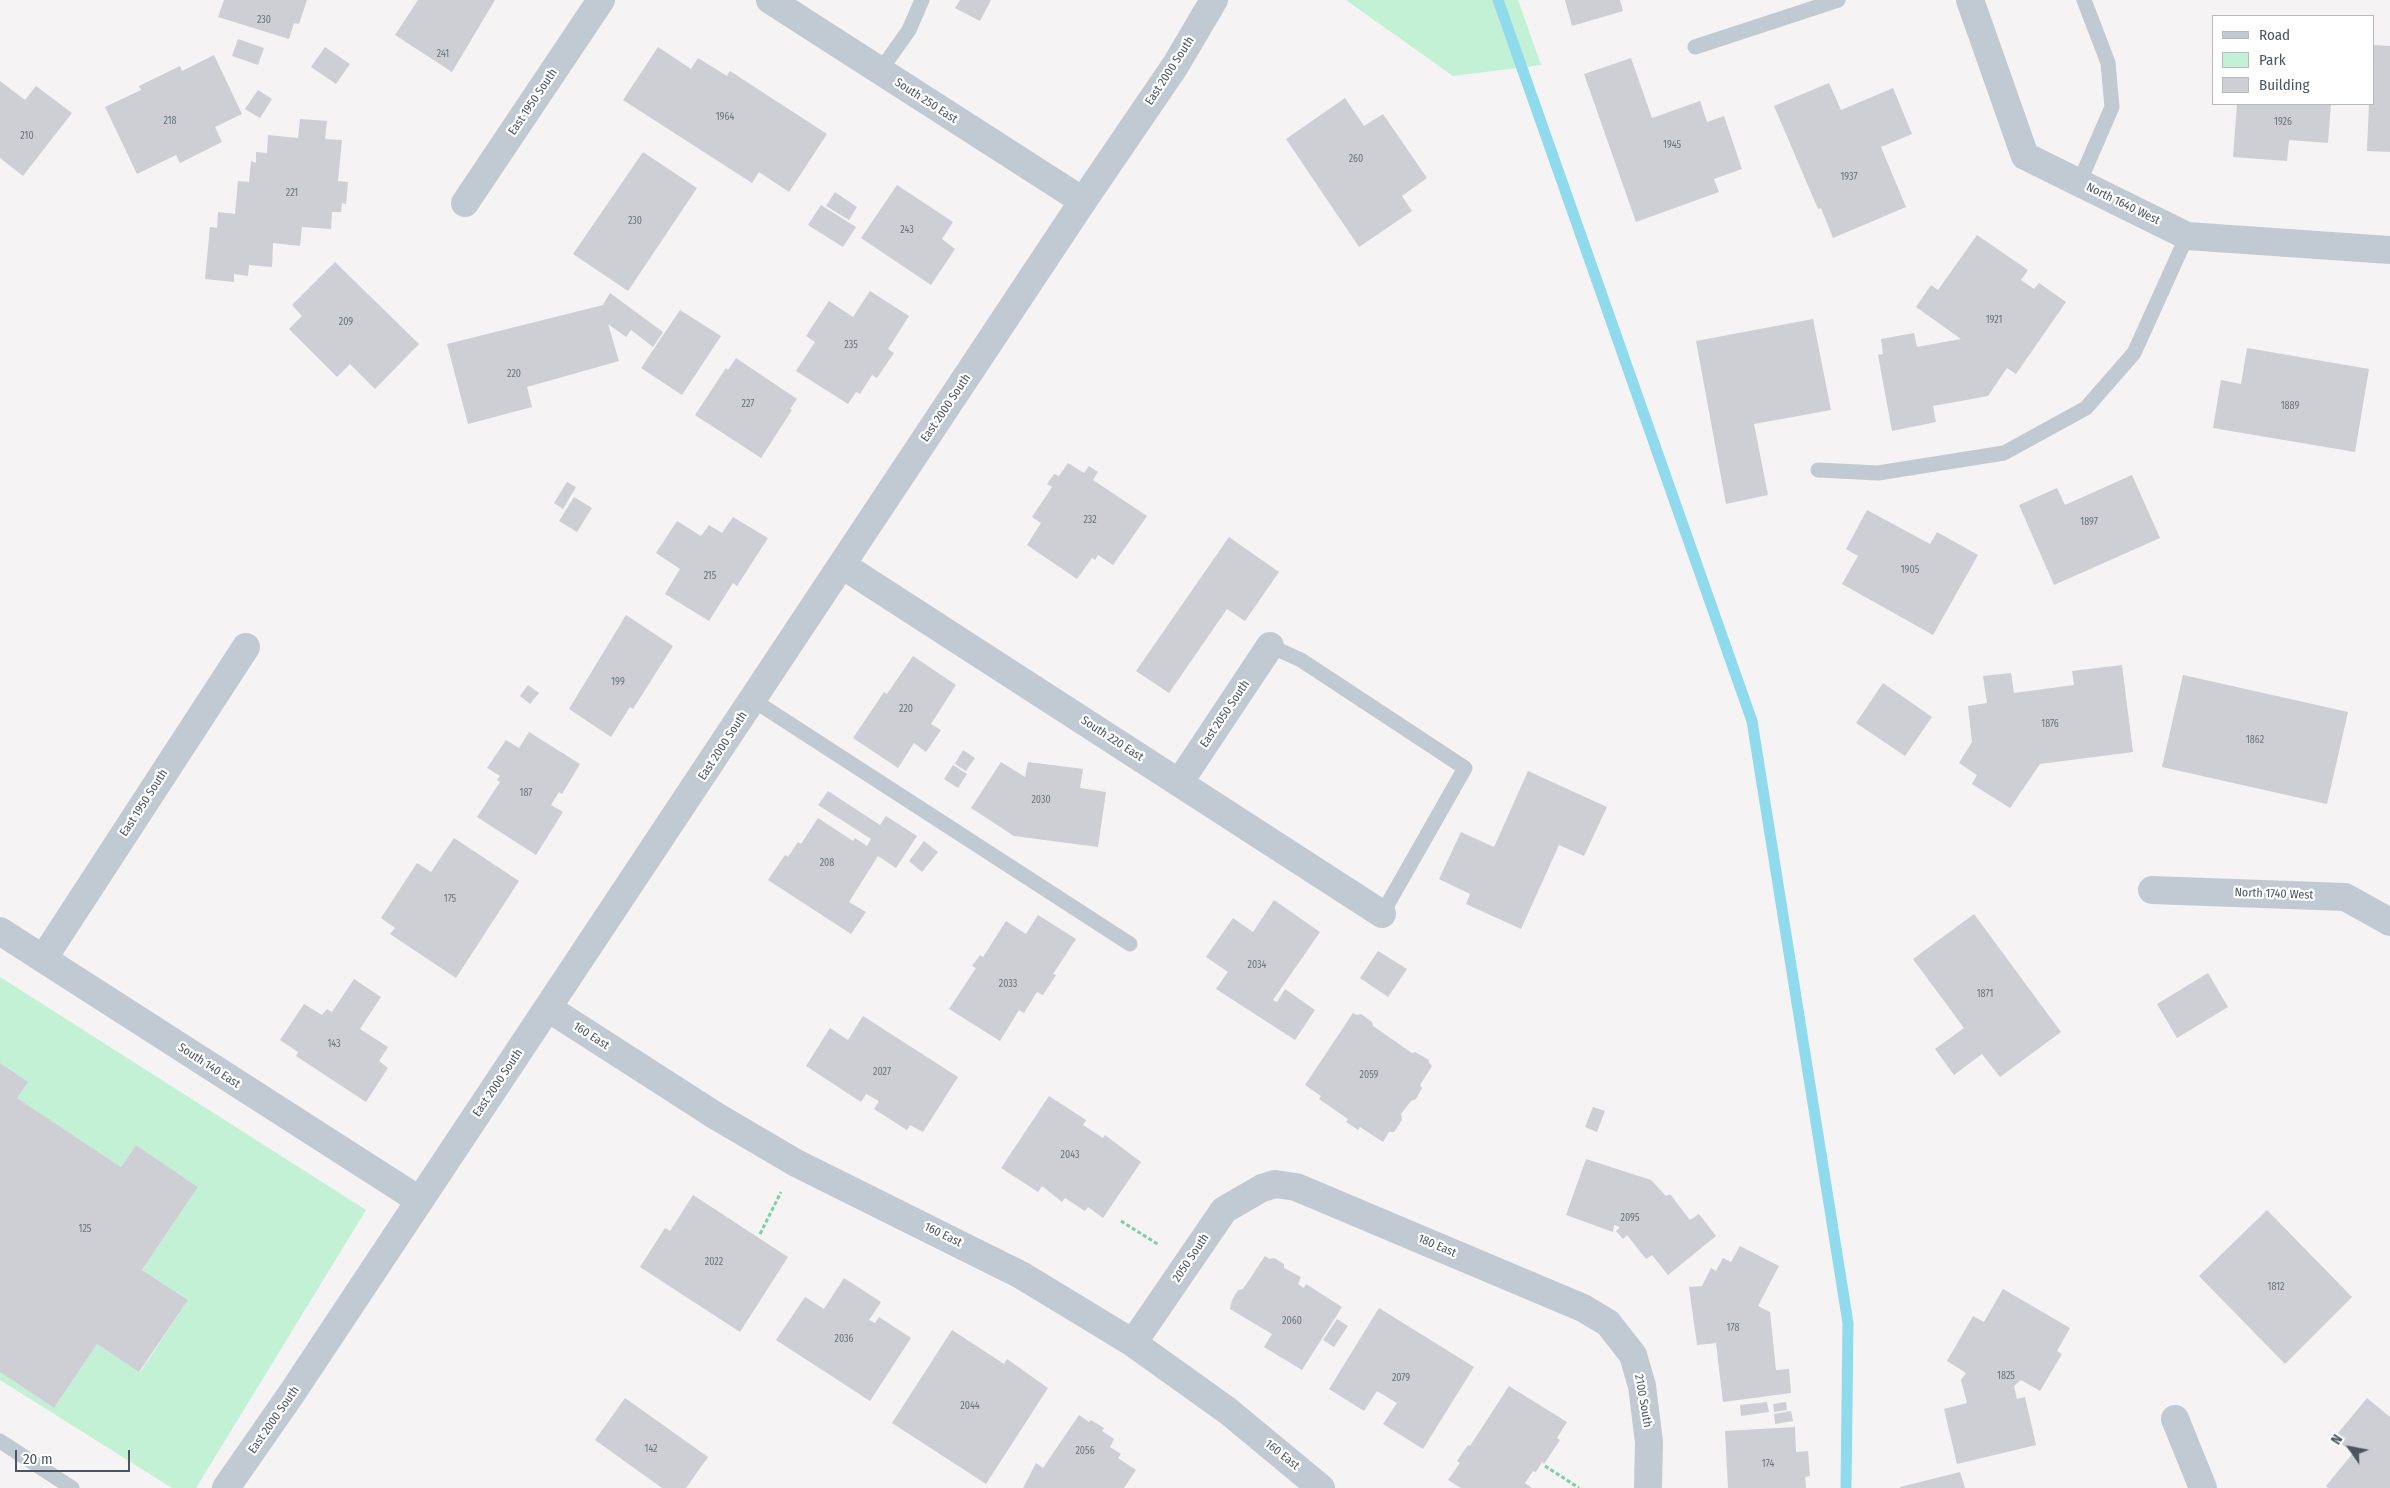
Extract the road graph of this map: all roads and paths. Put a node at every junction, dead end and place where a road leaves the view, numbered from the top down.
1 (601, 0) edge
2 (770, 0) edge
3 (922, 0) edge
4 (1214, 0) edge
5 (1838, 0) edge
6 (1970, 0) edge
7 (2084, 0) edge
8 (1696, 47) dead end
9 (880, 71) junction
10 (2079, 182) junction
11 (1083, 201) junction
12 (465, 204) dead end
13 (2187, 236) junction
14 (2390, 250) edge
15 (1818, 470) dead end
16 (842, 564) junction
17 (1270, 646) joint
18 (246, 647) dead end
19 (753, 700) junction
20 (1179, 783) junction
21 (2152, 890) dead end
22 (1382, 914) joint
23 (2390, 922) edge
24 (0, 931) edge
25 (1130, 944) dead end
26 (42, 958) junction
27 (548, 1008) junction
28 (796, 1163) junction
29 (1262, 1188) joint
30 (419, 1200) junction
31 (1121, 1221) dead end
32 (760, 1234) dead end
33 (1188, 1263) junction
34 (1608, 1323) joint
35 (1134, 1343) junction
36 (2175, 1419) dead end
37 (0, 1441) edge
38 (1545, 1466) dead end
39 (72, 1488) edge
40 (226, 1488) edge
41 (1321, 1488) edge
42 (1580, 1488) edge
43 (1648, 1488) edge
44 (2203, 1488) edge

1 - 12 street, East 1950 South
2 - 9 street, South 250 East
3 - 9 lane
4 - 11 street, East 2000 South
5 - 8 lane
6 - 10 street, North 1640 West
7 - 10 lane
9 - 11 street, South 250 East
10 - 13 street, North 1640 West
11 - 16 street, East 2000 South
13 - 14 street, North 1640 West
13 - 15 lane
16 - 19 street, East 2000 South
16 - 20 street, South 220 East
17 - 20 street, East 2050 South
17 - 22 lane
18 - 26 street, East 1950 South
19 - 25 lane
19 - 27 street, East 2000 South
20 - 22 street, South 220 East
21 - 23 street, North 1740 West
24 - 26 street, South 140 East
26 - 30 street, South 140 East
27 - 28 street, 160 East
27 - 30 street, East 2000 South
28 - 32 path
28 - 35 street, 160 East
29 - 33 street, 2050 South
29 - 34 street, 180 East
30 - 40 street, East 2000 South
31 - 33 path
33 - 35 street, 2050 South
34 - 43 street, 2100 South
35 - 41 street, 160 East
36 - 44 street
37 - 39 lane
38 - 42 path

